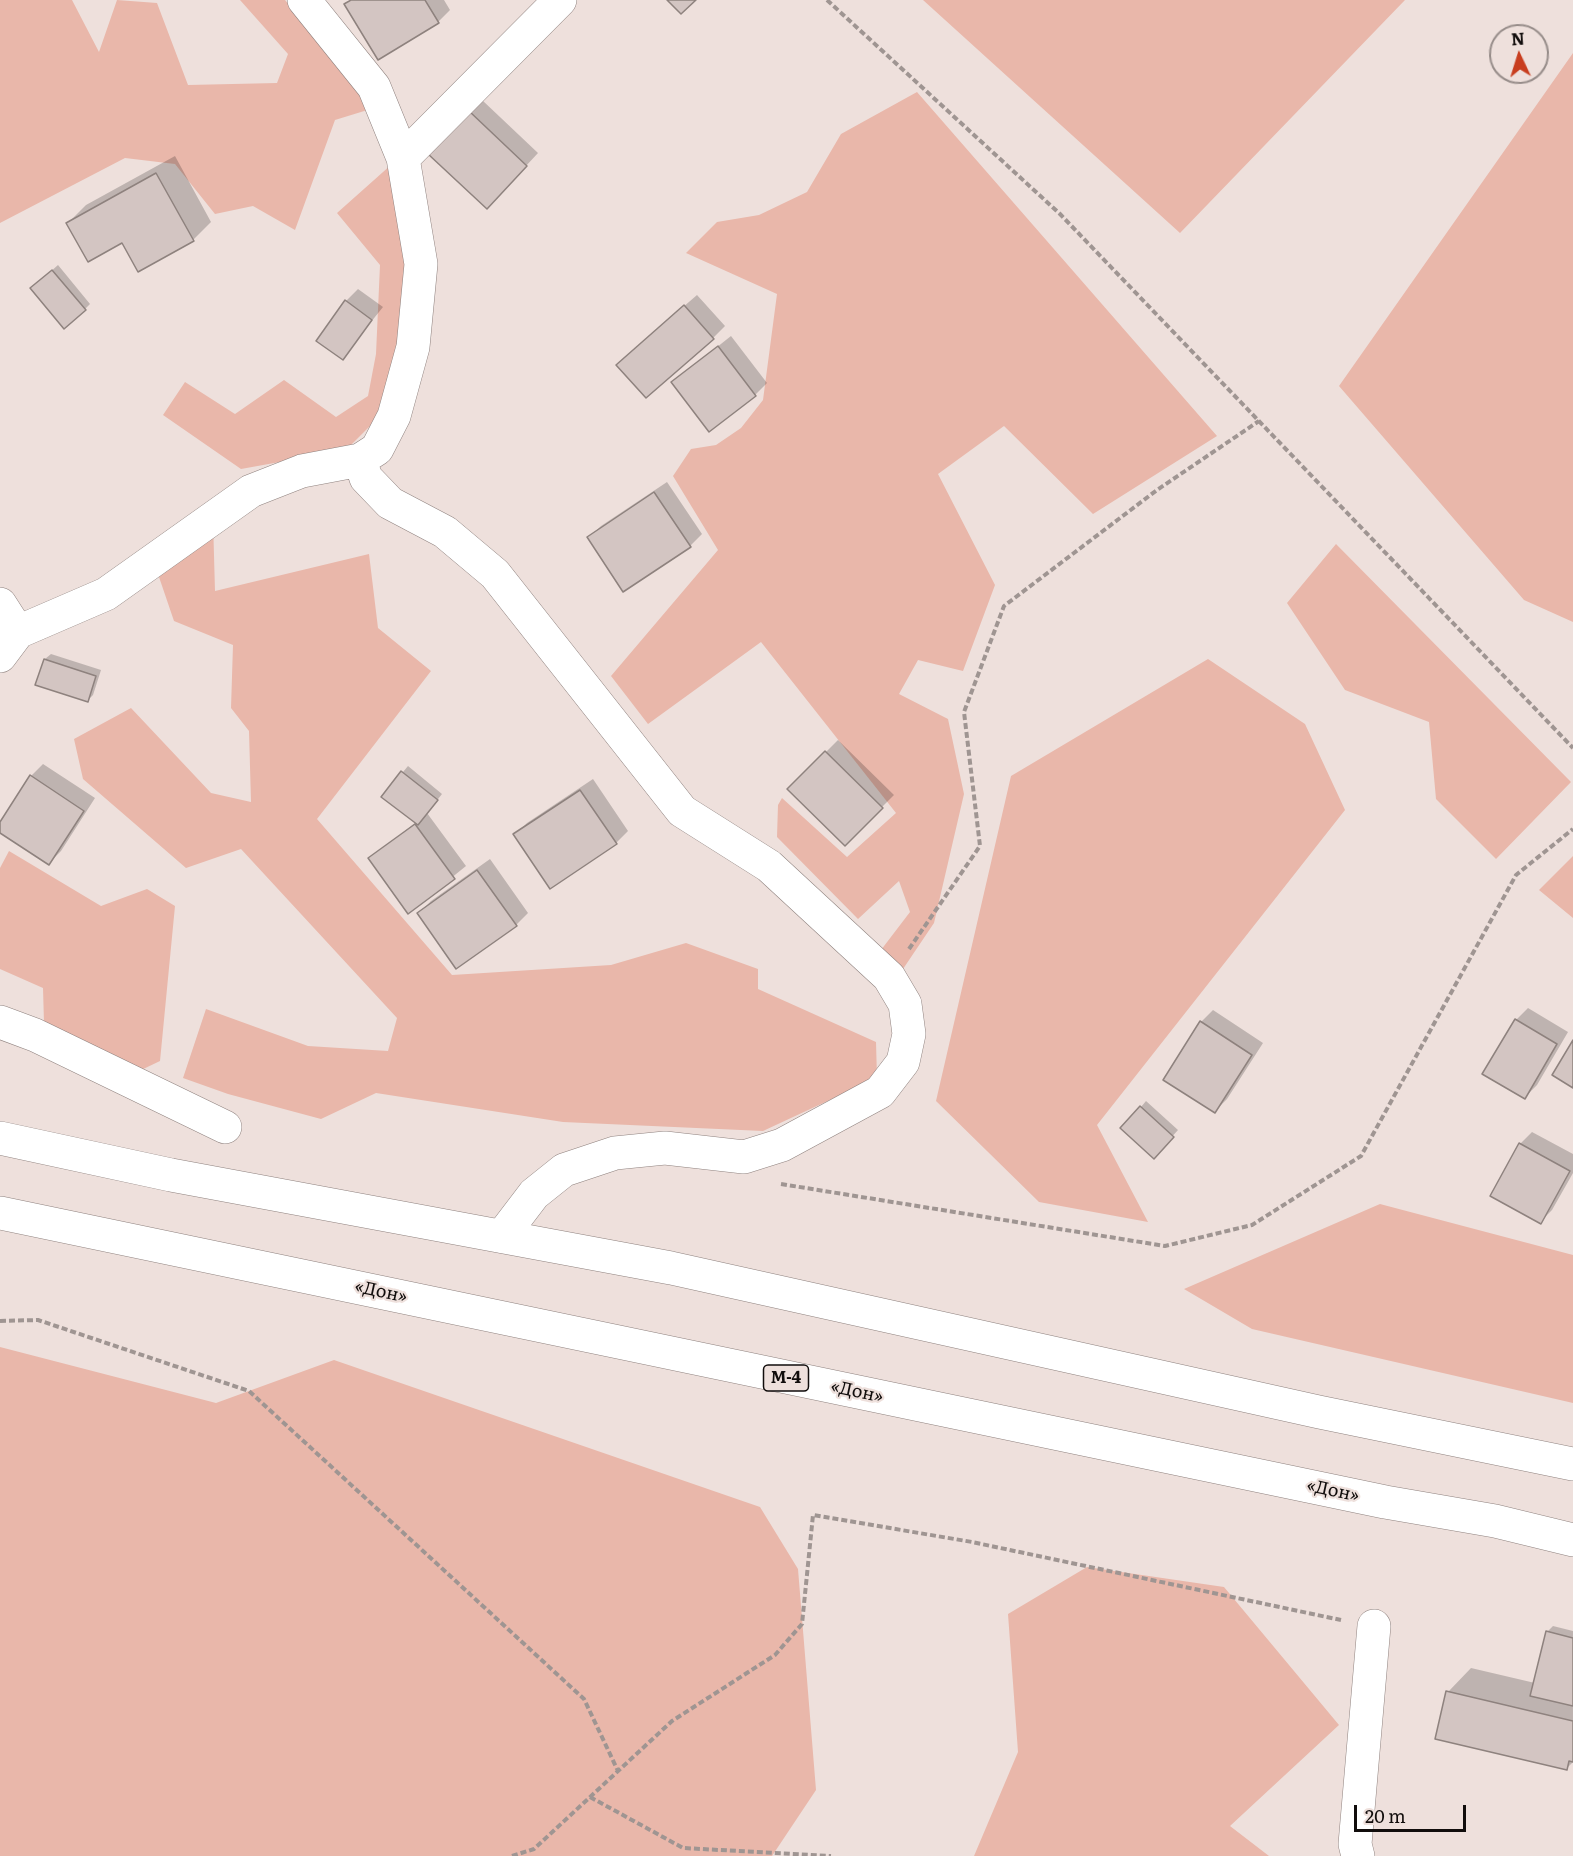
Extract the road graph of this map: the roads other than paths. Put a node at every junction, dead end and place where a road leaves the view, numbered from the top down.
1 (304, 0) edge
2 (560, 0) edge
3 (403, 158) junction
4 (360, 460) junction
5 (0, 604) edge
6 (9, 644) edge
7 (0, 1022) edge
8 (225, 1126) dead end
9 (0, 1138) edge
10 (0, 1213) edge
11 (502, 1236) junction
12 (1573, 1464) edge
13 (1573, 1540) edge
14 (1374, 1626) road end
15 (1358, 1856) edge

1 - 3 main road
2 - 3 main road
3 - 4 main road
4 - 6 main road
4 - 11 main road
5 - 6 main road
7 - 8 main road
9 - 11 main road
10 - 13 main road, «Дон» / М-4
11 - 12 main road
14 - 15 main road

